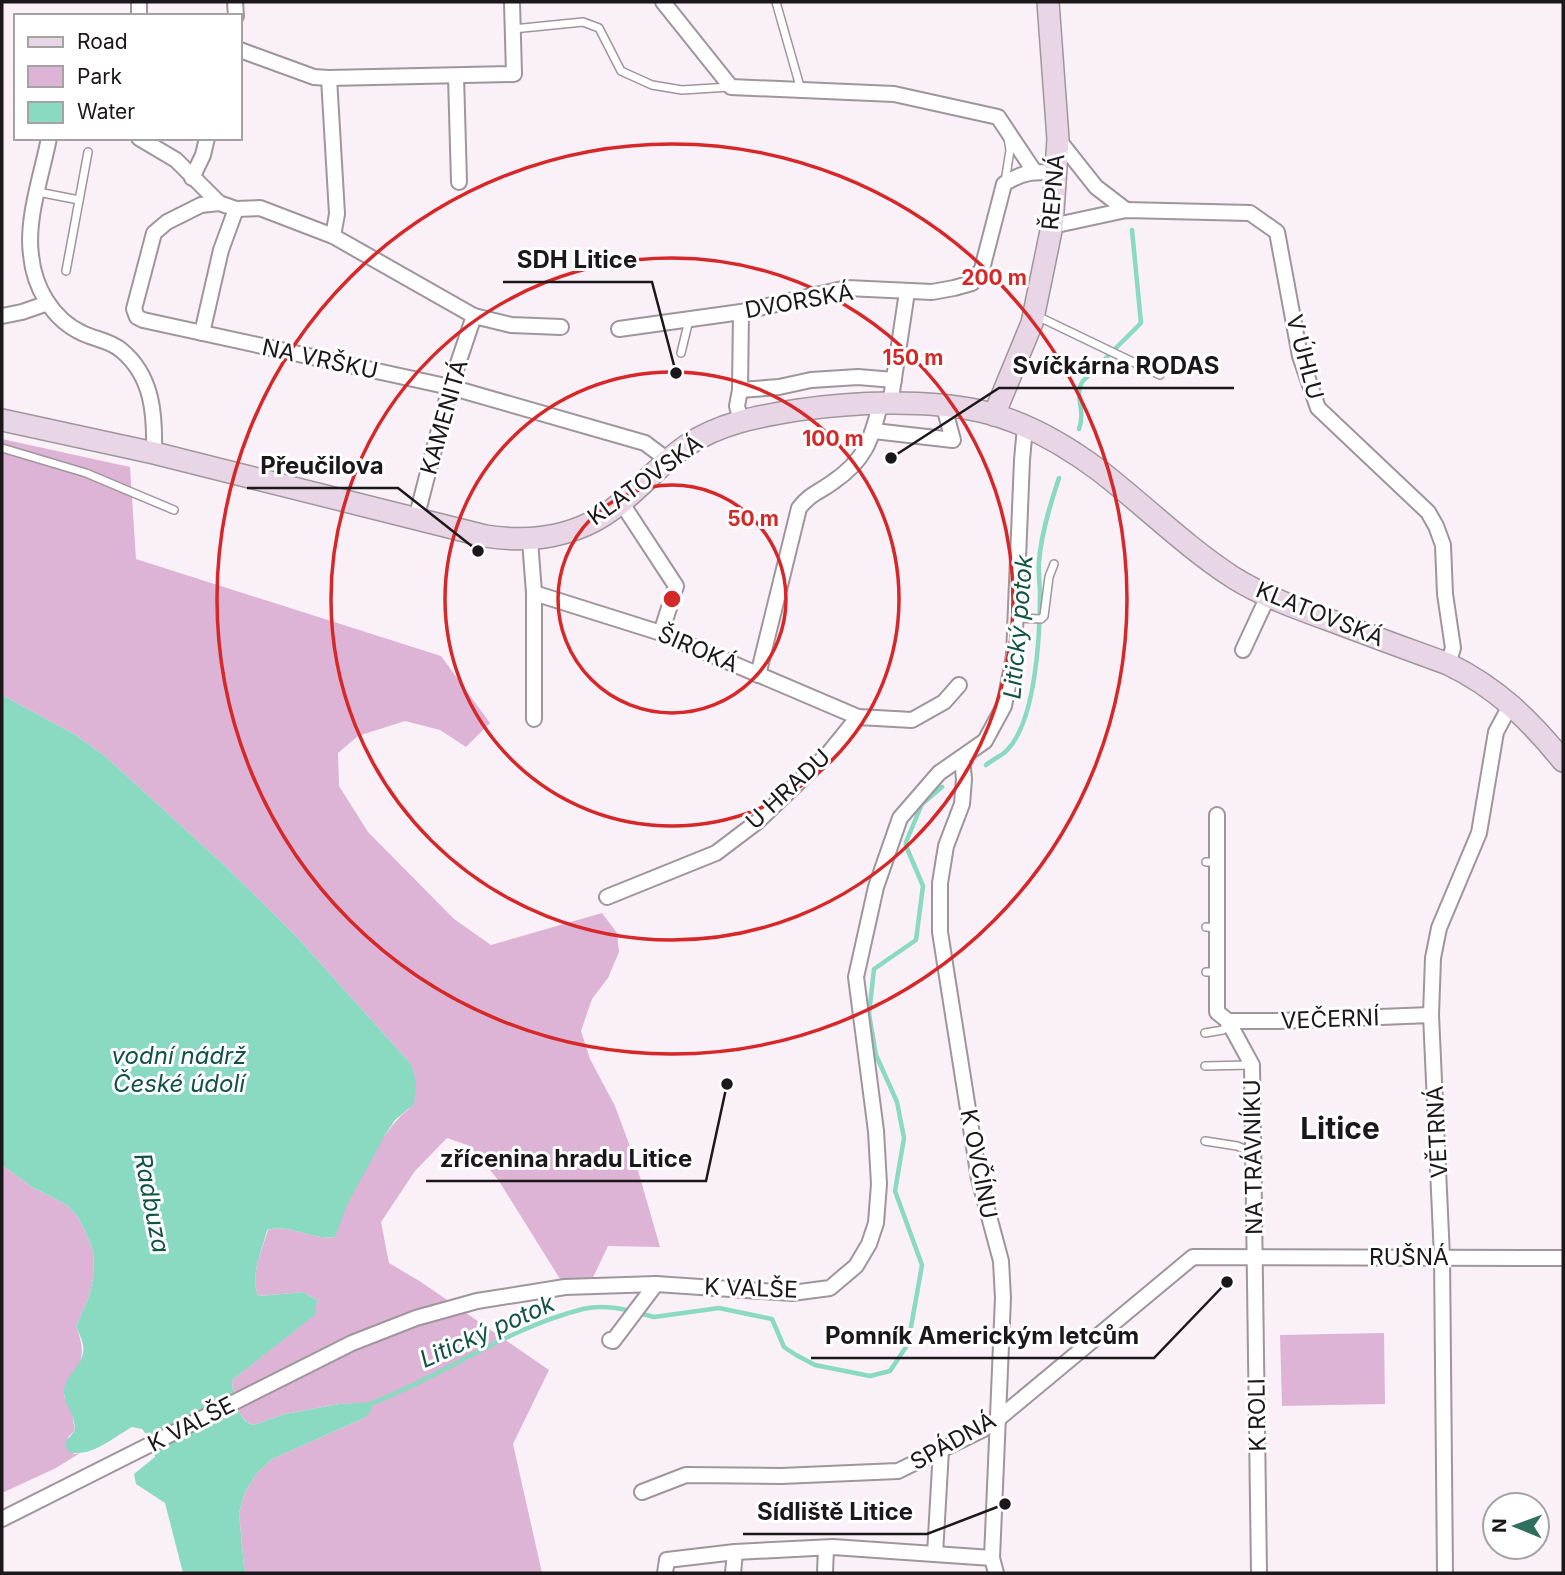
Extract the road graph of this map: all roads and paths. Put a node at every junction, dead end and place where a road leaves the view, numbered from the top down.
1 (512, 2) edge
2 (663, 2) edge
3 (776, 2) edge
4 (1048, 2) edge
5 (513, 29) junction
6 (242, 51) edge
7 (456, 76) junction
8 (329, 78) junction
9 (731, 87) junction
10 (801, 90) junction
11 (1007, 131) junction
12 (1058, 139) junction
13 (49, 140) edge
14 (142, 140) edge
15 (207, 140) edge
16 (88, 152) dead end
17 (1034, 171) junction
18 (1056, 173) junction
19 (192, 178) junction
20 (458, 182) dead end
21 (1004, 184) junction
22 (38, 192) junction
23 (79, 200) junction
24 (219, 203) junction
25 (236, 209) junction
26 (1126, 210) junction
27 (1052, 226) junction
28 (333, 236) junction
29 (66, 271) dead end
30 (907, 292) junction
31 (48, 303) junction
32 (741, 312) junction
33 (1034, 315) junction
34 (2, 316) edge
35 (474, 316) junction
36 (689, 320) junction
37 (561, 327) dead end
38 (619, 328) dead end
39 (202, 333) junction
40 (681, 353) dead end
41 (1160, 374) dead end
42 (894, 380) junction
43 (450, 387) junction
44 (740, 390) junction
45 (885, 405) junction
46 (944, 407) junction
47 (995, 415) junction
48 (2, 420) edge
49 (741, 421) junction
50 (1025, 427) junction
51 (874, 431) junction
52 (2, 448) edge
53 (155, 453) junction
54 (669, 461) junction
55 (621, 502) junction
56 (174, 510) dead end
57 (416, 519) junction
58 (530, 540) junction
59 (1054, 564) dead end
60 (534, 593) junction
61 (1268, 596) junction
62 (1022, 618) junction
63 (661, 633) junction
64 (1243, 650) dead end
65 (1448, 664) junction
66 (758, 675) junction
67 (959, 685) dead end
68 (1511, 704) junction
69 (858, 717) junction
70 (534, 719) dead end
71 (962, 758) junction
72 (1563, 761) edge
73 (1216, 815) dead end
74 (607, 897) dead end
75 (1432, 1015) junction
76 (1228, 1021) junction
77 (1205, 1033) dead end
78 (1252, 1065) junction
79 (1205, 1066) dead end
80 (1205, 1141) dead end
81 (1253, 1152) junction
82 (1442, 1256) junction
83 (1255, 1258) junction
84 (1563, 1258) edge
85 (656, 1284) junction
86 (610, 1340) dead end
87 (998, 1419) junction
88 (942, 1450) junction
89 (642, 1493) dead end
90 (2, 1519) edge
91 (826, 1548) junction
92 (735, 1552) junction
93 (935, 1554) junction
94 (992, 1558) junction
95 (665, 1573) edge
96 (733, 1573) edge
97 (825, 1573) edge
98 (996, 1573) edge
99 (1259, 1573) edge
100 (1445, 1573) edge

1 - 5 street
2 - 9 street
3 - 10 lane
4 - 12 main road, ŘEPNÁ
5 - 7 street
5 - 9 lane
6 - 8 street
7 - 8 street
7 - 20 street
8 - 28 street
9 - 10 street
10 - 11 street
11 - 17 street
11 - 21 lane
12 - 18 main road, ŘEPNÁ
12 - 26 street
13 - 22 street
14 - 19 street
15 - 19 street
16 - 23 lane
17 - 18 street
17 - 21 street
18 - 27 main road, ŘEPNÁ
19 - 24 street
21 - 30 street, DVORSKÁ
22 - 23 lane
22 - 31 street
23 - 29 lane
24 - 25 street
24 - 39 street, NA VRŠKU
25 - 28 street
25 - 39 street
26 - 27 street, V ÚHLU
26 - 65 street, V ÚHLU
27 - 33 main road, ŘEPNÁ
28 - 35 street
30 - 32 street, DVORSKÁ
30 - 42 street
31 - 34 street
31 - 53 street
32 - 36 street, DVORSKÁ
32 - 44 street
33 - 41 lane
33 - 47 main road, ŘEPNÁ
35 - 37 street
35 - 43 street, KAMENITÁ
36 - 38 street, DVORSKÁ
36 - 40 lane
39 - 43 street, NA VRŠKU
42 - 44 street
42 - 45 street
43 - 54 street, NA VRŠKU
43 - 57 street, KAMENITÁ
44 - 49 street
45 - 46 main road, KLATOVSKÁ
45 - 49 main road, KLATOVSKÁ
45 - 51 street
46 - 47 main road, KLATOVSKÁ
46 - 51 street
47 - 50 main road, KLATOVSKÁ
48 - 53 main road, KLATOVSKÁ
49 - 54 main road, KLATOVSKÁ
50 - 61 main road, KLATOVSKÁ
50 - 62 street, K VALŠE
51 - 66 street
52 - 56 lane
53 - 57 main road, KLATOVSKÁ
54 - 55 main road, KLATOVSKÁ
55 - 58 main road, KLATOVSKÁ
55 - 63 street
57 - 58 main road, KLATOVSKÁ
58 - 60 street
59 - 62 lane
60 - 63 street, ŠIROKÁ
60 - 70 street
61 - 64 street
61 - 65 main road, KLATOVSKÁ
62 - 71 street, K VALŠE
63 - 66 street, ŠIROKÁ
65 - 68 main road, KLATOVSKÁ
66 - 69 street, ŠIROKÁ
67 - 69 street
68 - 72 main road, KLATOVSKÁ
68 - 75 street, VĚTRNÁ
69 - 74 street, U HRADU
71 - 85 street, K VALŠE
71 - 87 street, K OVČÍNU
73 - 76 street, NA TRÁVNÍKU
75 - 76 street, VEČERNÍ
75 - 82 street, VĚTRNÁ
76 - 77 lane
76 - 78 street, NA TRÁVNÍKU
78 - 79 lane
78 - 81 street, NA TRÁVNÍKU
80 - 81 lane
81 - 83 street, NA TRÁVNÍKU
82 - 83 street, RUŠNÁ
82 - 84 street, RUŠNÁ
82 - 100 street, VĚTRNÁ
83 - 87 street, SPÁDNÁ
83 - 99 street, K ROLI
85 - 86 street
85 - 90 street, K VALŠE
87 - 88 street, SPÁDNÁ
87 - 94 street, K OVČÍNU
88 - 89 street, SPÁDNÁ
88 - 93 street
91 - 92 street
91 - 93 street
91 - 97 street
92 - 95 street
92 - 96 street
93 - 94 street
94 - 98 street, K OVČÍNU

